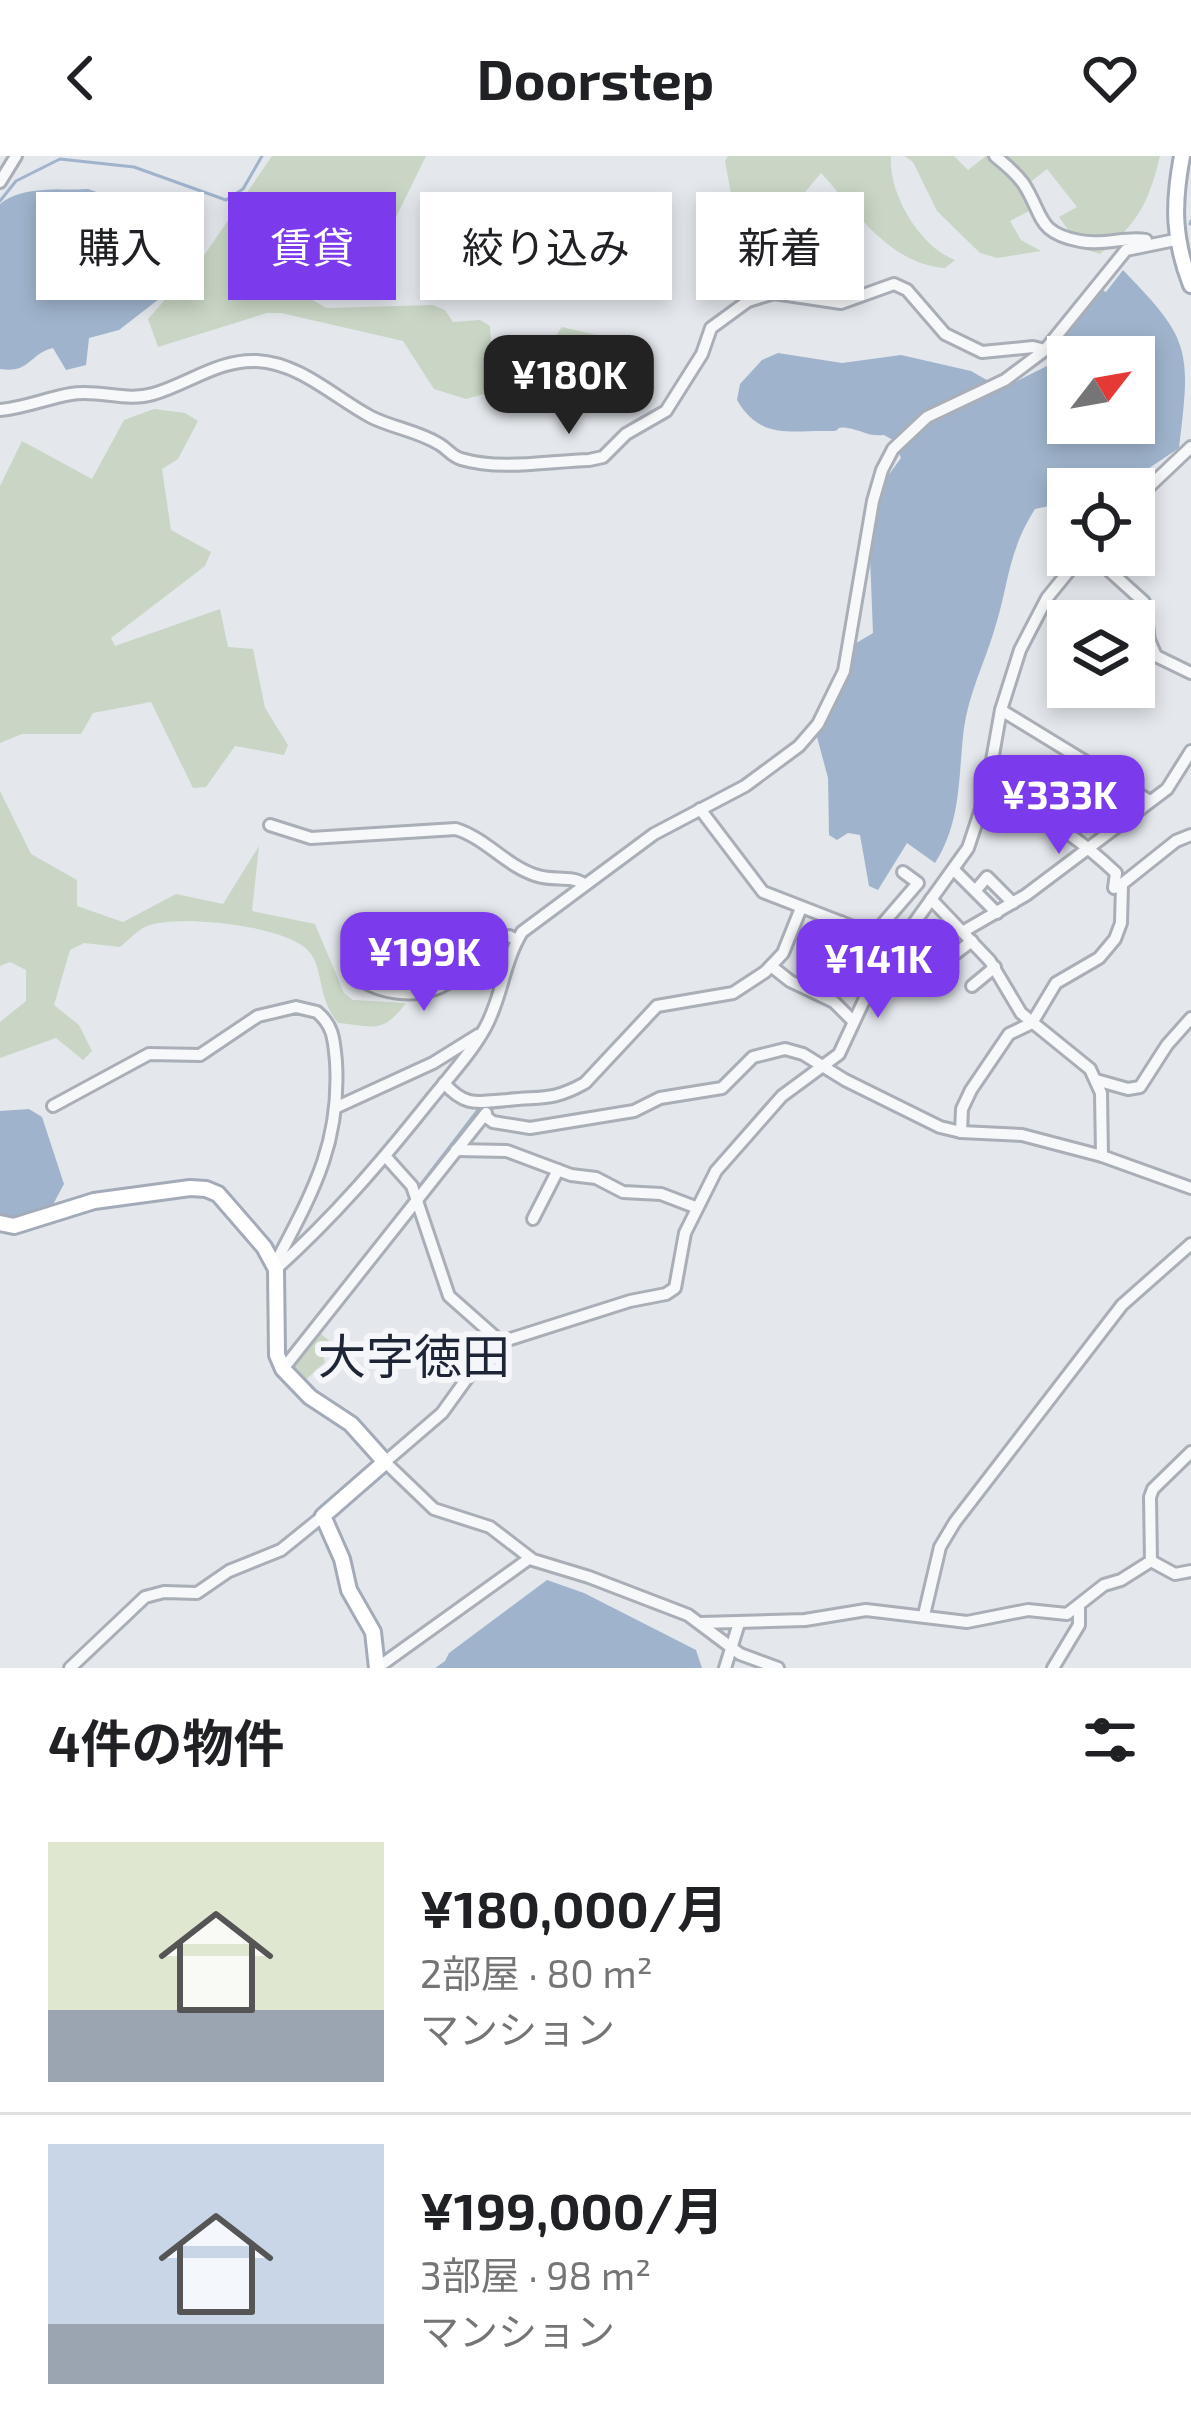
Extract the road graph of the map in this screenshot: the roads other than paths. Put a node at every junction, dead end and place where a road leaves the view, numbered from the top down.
1 (16, 156) edge
2 (995, 156) edge
3 (1182, 156) edge
4 (0, 182) edge
5 (1191, 231) edge
6 (1171, 238) junction
7 (1191, 285) edge
8 (1045, 350) junction
9 (0, 410) edge
10 (1191, 447) edge
11 (1155, 481) edge
12 (1065, 576) edge
13 (1115, 576) edge
14 (1191, 673) edge
15 (1000, 710) junction
16 (1191, 751) edge
17 (986, 794) junction
18 (1150, 801) junction
19 (700, 809) junction
20 (270, 825) dead end
21 (1191, 835) edge
22 (1088, 848) junction
23 (954, 870) junction
24 (903, 872) dead end
25 (584, 884) junction
26 (976, 890) junction
27 (932, 899) junction
28 (1013, 903) junction
29 (1120, 904) junction
30 (801, 908) junction
31 (997, 913) junction
32 (841, 922) junction
33 (874, 934) junction
34 (968, 936) junction
35 (517, 940) junction
36 (897, 944) junction
37 (772, 966) junction
38 (995, 967) junction
39 (350, 969) dead end
40 (928, 974) dead end
41 (972, 986) dead end
42 (806, 987) junction
43 (1191, 1018) edge
44 (853, 1022) junction
45 (1032, 1023) junction
46 (482, 1033) junction
47 (826, 1066) junction
48 (1096, 1080) junction
49 (444, 1083) junction
50 (53, 1106) dead end
51 (337, 1107) junction
52 (484, 1111) junction
53 (961, 1132) junction
54 (456, 1150) junction
55 (1102, 1156) junction
56 (386, 1157) junction
57 (558, 1171) junction
58 (1191, 1188) edge
59 (310, 1198) junction
60 (417, 1199) junction
61 (695, 1207) junction
62 (329, 1219) junction
63 (533, 1219) dead end
64 (0, 1223) edge
65 (1191, 1244) edge
66 (275, 1267) junction
67 (501, 1342) junction
68 (283, 1369) junction
69 (1191, 1452) edge
70 (385, 1462) junction
71 (323, 1516) junction
72 (530, 1558) junction
73 (1151, 1561) junction
74 (1191, 1570) edge
75 (1079, 1607) junction
76 (924, 1616) junction
77 (701, 1623) junction
78 (739, 1623) junction
79 (729, 1646) junction
80 (70, 1668) edge
81 (377, 1668) edge
82 (724, 1668) edge
83 (778, 1668) edge
84 (1053, 1668) edge

1 - 4 street
2 - 6 street
3 - 6 main road
5 - 6 street
6 - 7 main road
6 - 8 street
8 - 9 street
8 - 19 street
10 - 11 street
12 - 15 street
13 - 14 street
15 - 17 street
15 - 18 street
16 - 18 street
17 - 22 street
17 - 23 street
18 - 22 street
19 - 25 street
19 - 30 street
20 - 25 street
21 - 29 street
22 - 28 street
22 - 29 street
23 - 26 street
23 - 27 street
24 - 33 street
25 - 35 street
26 - 28 street
26 - 31 street
27 - 34 street
27 - 36 street
28 - 31 street
29 - 45 street
30 - 32 street
30 - 37 street
31 - 34 street
32 - 33 street
32 - 42 street
33 - 36 street
34 - 38 street
34 - 40 street
35 - 39 street
35 - 46 street
36 - 44 street
37 - 42 street
37 - 52 street
38 - 41 street
38 - 45 street
42 - 44 street
43 - 48 street
44 - 47 street
45 - 48 street
45 - 53 street
46 - 49 street
46 - 51 street
47 - 52 street
47 - 53 street
47 - 61 street
48 - 55 street
49 - 52 street
49 - 56 street
50 - 51 street
51 - 59 street
52 - 54 street
53 - 55 street
54 - 57 street
54 - 60 street
55 - 58 street
56 - 60 street
56 - 62 street
57 - 61 street
57 - 63 street
59 - 62 street
59 - 66 street
60 - 67 street
60 - 68 street
61 - 67 street
62 - 66 street
64 - 66 main road
65 - 76 street
66 - 68 main road
67 - 70 street
68 - 70 main road
69 - 73 street
70 - 71 main road
70 - 72 street
71 - 80 street
71 - 81 main road
72 - 77 street
72 - 81 street
73 - 74 street
73 - 75 street
75 - 76 street
75 - 84 street
76 - 78 street
77 - 78 street
77 - 79 street
78 - 79 street
79 - 82 street
79 - 83 street

